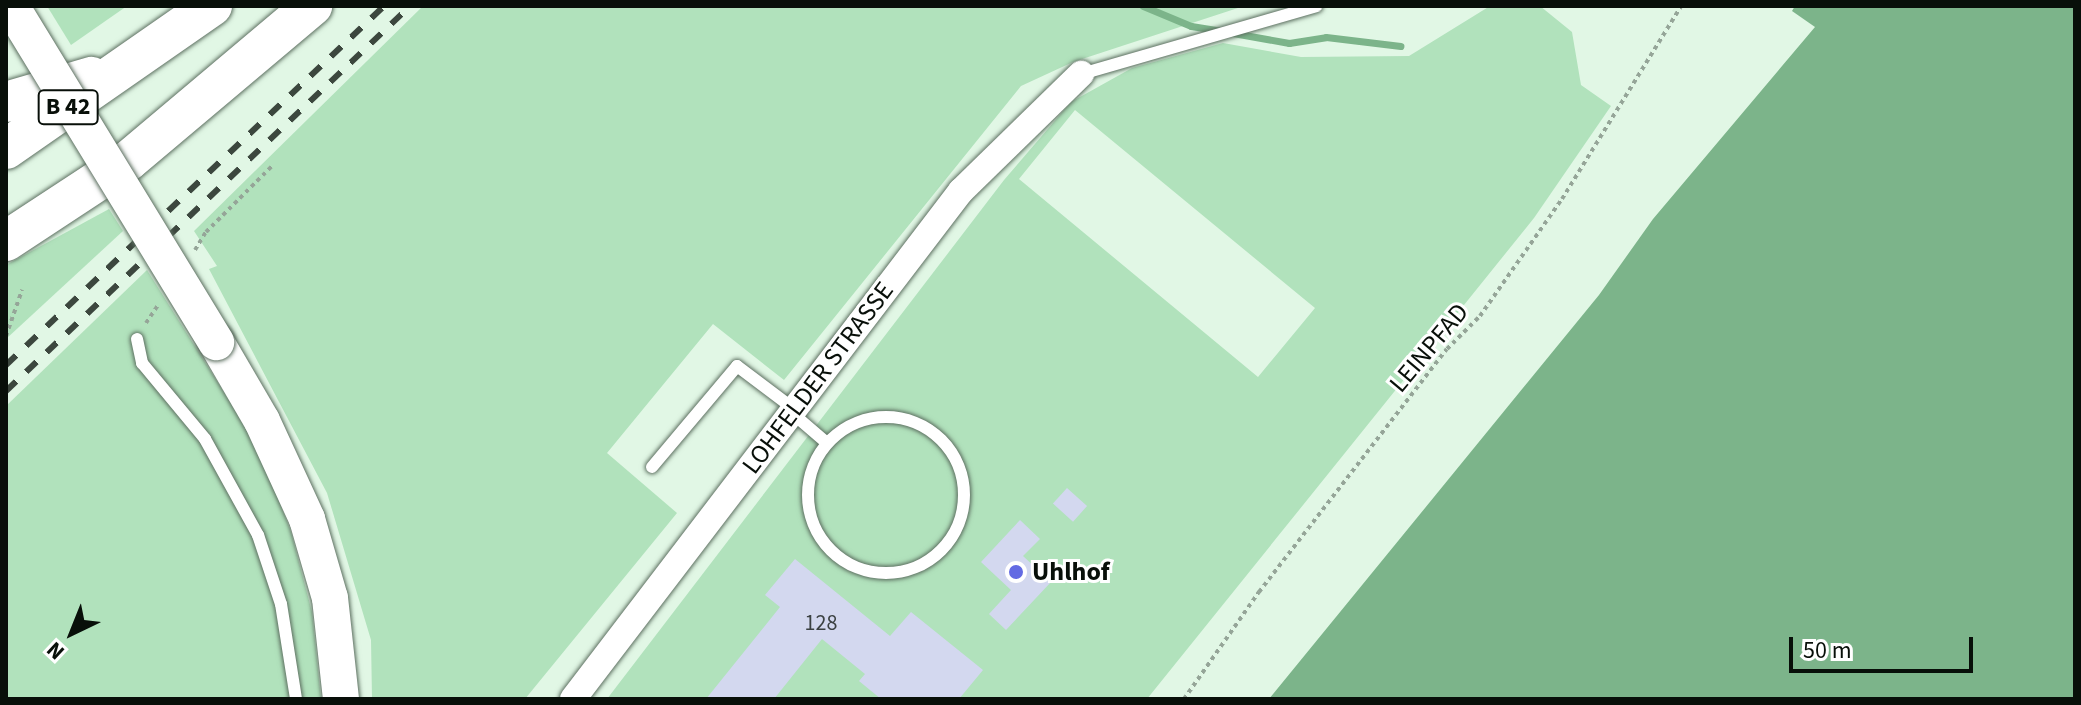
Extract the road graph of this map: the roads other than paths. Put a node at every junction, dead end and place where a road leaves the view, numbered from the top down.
1 (11, 6) edge
2 (212, 6) edge
3 (312, 6) edge
4 (1316, 6) edge
5 (129, 65) junction
6 (1081, 74) joint
7 (6, 102) edge
8 (6, 149) edge
9 (113, 173) junction
10 (6, 241) edge
11 (137, 339) dead end
12 (793, 411) junction
13 (827, 443) junction
14 (652, 467) dead end
15 (296, 699) edge
16 (341, 699) edge
17 (573, 699) edge

1 - 9 street, bridge
2 - 5 main road, B 42
3 - 9 main road
4 - 6 lane
5 - 7 main road
5 - 8 main road, B 42
6 - 12 street, LOHFELDER STRASSE
9 - 10 main road
9 - 16 street, bridge
11 - 15 lane
12 - 13 lane
12 - 14 lane
12 - 17 street, LOHFELDER STRASSE
13 - 13 lane

